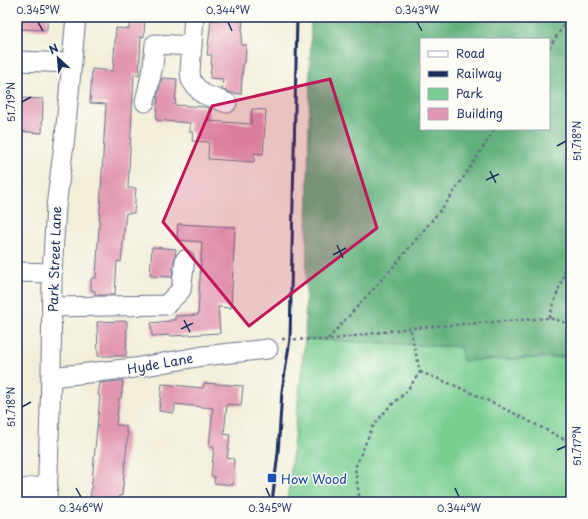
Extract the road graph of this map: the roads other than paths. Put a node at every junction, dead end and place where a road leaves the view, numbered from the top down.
1 (76, 17) edge
2 (194, 17) edge
3 (192, 46) junction
4 (17, 61) edge
5 (72, 63) junction
6 (145, 102) dead end
7 (227, 102) dead end
8 (185, 260) dead end
9 (17, 272) edge
10 (52, 273) junction
11 (52, 307) junction
12 (268, 350) dead end
13 (51, 377) junction
14 (17, 490) edge
15 (48, 494) edge

1 - 5 street, Park Street Lane
2 - 3 street
3 - 6 street
3 - 7 street
4 - 5 street
5 - 10 street, Park Street Lane
8 - 11 street
9 - 10 street
10 - 11 street, Park Street Lane
11 - 13 street, Park Street Lane
12 - 13 street, Hyde Lane
13 - 15 street, Park Street Lane
14 - 15 street

